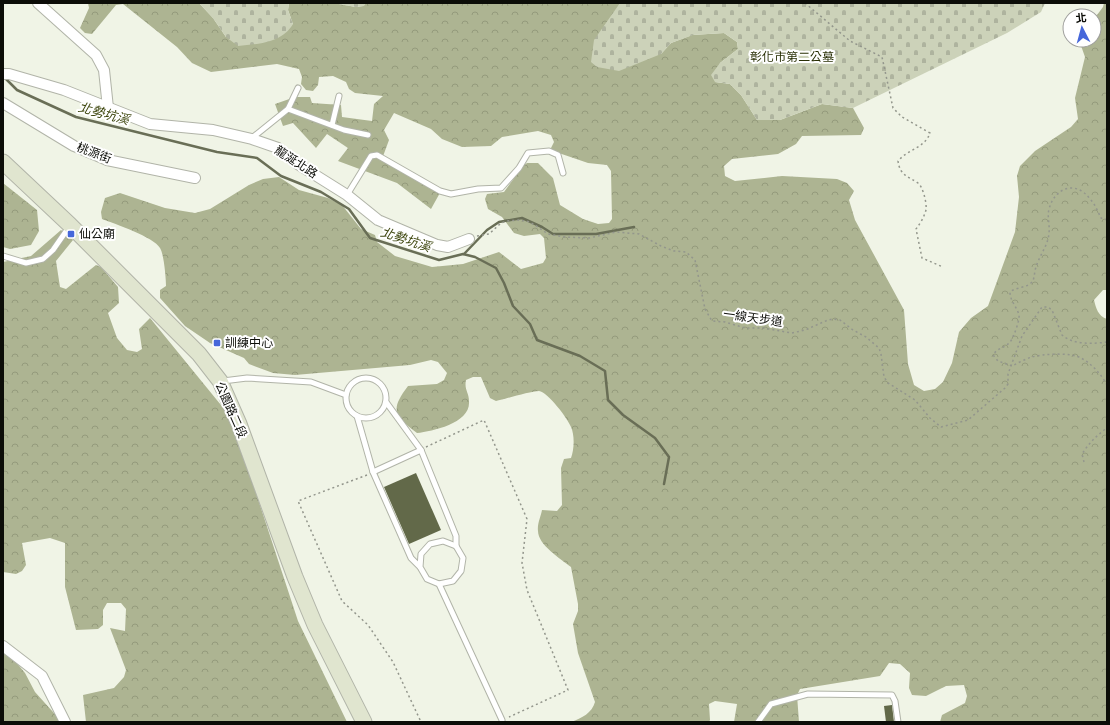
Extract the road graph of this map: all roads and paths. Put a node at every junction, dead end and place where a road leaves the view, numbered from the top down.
1 (38, 3) edge
2 (805, 3) edge
3 (3, 74) edge
4 (298, 88) dead end
5 (339, 96) dead end
6 (3, 103) edge
7 (108, 108) junction
8 (288, 109) junction
9 (332, 125) junction
10 (368, 135) dead end
11 (252, 139) junction
12 (3, 162) edge
13 (563, 173) dead end
14 (195, 178) dead end
15 (347, 195) junction
16 (1107, 220) edge
17 (70, 225) junction
18 (469, 238) joint
19 (3, 256) edge
20 (943, 267) dead end
21 (1107, 342) edge
22 (1012, 366) junction
23 (220, 381) junction
24 (1107, 385) edge
25 (346, 395) junction
26 (386, 402) junction
27 (357, 416) junction
28 (1107, 428) edge
29 (421, 450) junction
30 (1084, 462) dead end
31 (373, 472) junction
32 (456, 546) junction
33 (420, 567) junction
34 (440, 584) junction
35 (3, 646) edge
36 (502, 720) joint
37 (65, 722) edge
38 (364, 722) edge
39 (421, 722) edge
40 (758, 722) edge
41 (898, 722) edge

1 - 7 street
2 - 20 path
3 - 7 street, 龍涎北路
4 - 8 lane
5 - 9 lane
6 - 14 street, 桃源街
7 - 11 street, 龍涎北路
8 - 9 lane
8 - 11 lane
9 - 10 lane
11 - 15 street, 龍涎北路
12 - 17 main road, 公園路二段
13 - 15 lane
15 - 18 street, 龍涎北路
16 - 22 path
17 - 19 lane
17 - 23 main road, 公園路二段
18 - 22 path, 一線天步道
21 - 22 path, 一線天步道
22 - 24 path
23 - 25 lane
23 - 38 main road, 公園路二段
25 - 26 lane
25 - 27 lane
26 - 27 lane
26 - 29 lane
27 - 31 lane
28 - 30 path
29 - 31 lane
29 - 32 lane
29 - 36 path
31 - 33 lane
31 - 39 path
32 - 33 lane
32 - 34 lane
33 - 34 lane
34 - 36 lane
35 - 37 street
40 - 41 lane

